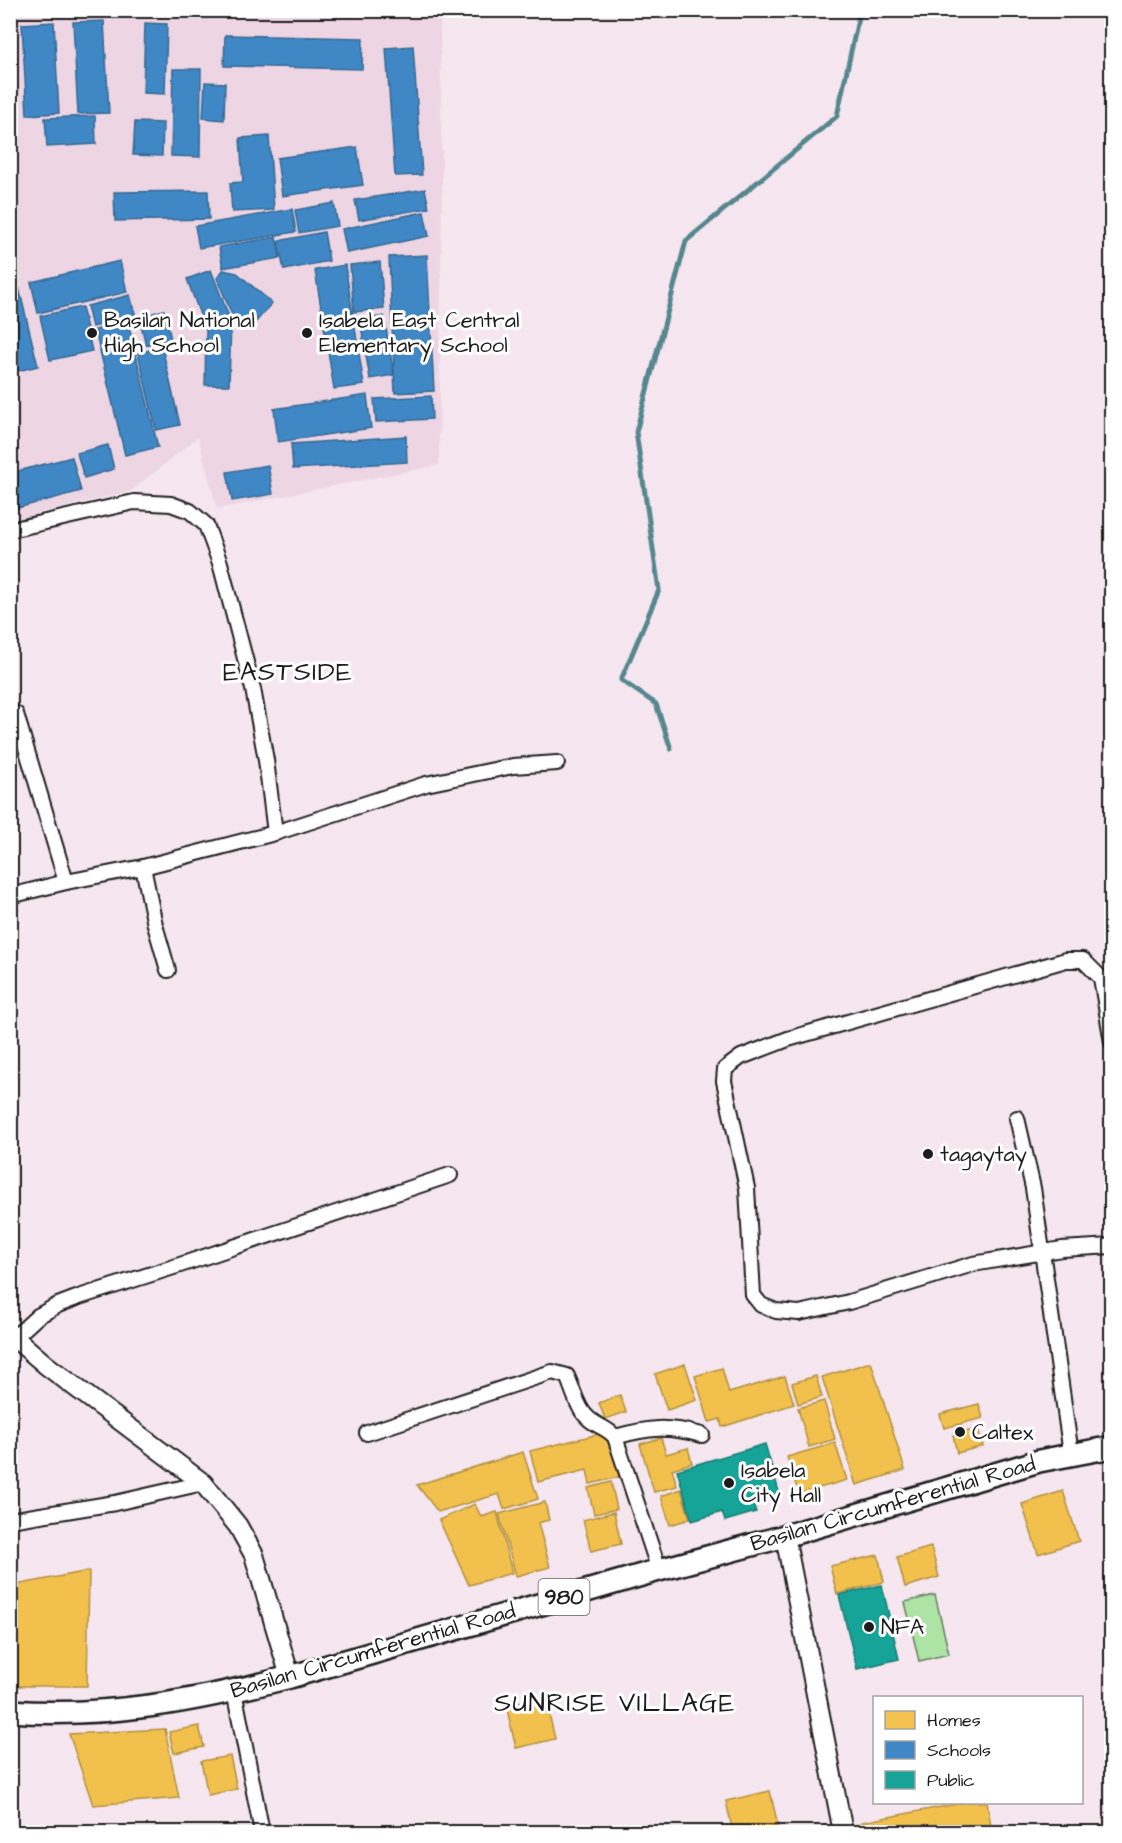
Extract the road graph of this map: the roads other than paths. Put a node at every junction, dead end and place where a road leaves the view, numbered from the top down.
1 (10, 530) edge
2 (16, 714) dead end
3 (556, 764) dead end
4 (275, 833) junction
5 (143, 867) junction
6 (66, 882) junction
7 (10, 896) edge
8 (168, 969) dead end
9 (1112, 1042) edge
10 (1017, 1118) dead end
11 (450, 1175) dead end
12 (1112, 1246) edge
13 (1042, 1253) junction
14 (13, 1336) edge
15 (367, 1434) dead end
16 (702, 1435) dead end
17 (615, 1437) junction
18 (1112, 1448) edge
19 (1071, 1454) junction
20 (203, 1483) junction
21 (10, 1520) edge
22 (785, 1536) junction
23 (659, 1570) junction
24 (290, 1677) junction
25 (234, 1691) junction
26 (10, 1711) edge
27 (262, 1833) edge
28 (843, 1833) edge

1 - 4 street
2 - 6 street
3 - 4 street
4 - 5 street
5 - 6 street
5 - 8 street
6 - 7 street
9 - 13 street
10 - 13 street
11 - 14 street
12 - 13 street
13 - 19 street
14 - 20 street
15 - 17 street
16 - 17 street
17 - 23 street
18 - 19 main road, Basilan Circumferential Road / 980
19 - 22 main road, Basilan Circumferential Road / 980
20 - 21 street
20 - 24 street
22 - 23 main road, Basilan Circumferential Road / 980
22 - 28 street
23 - 24 main road, Basilan Circumferential Road / 980
24 - 25 main road, Basilan Circumferential Road / 980
25 - 26 main road, Basilan Circumferential Road / 980
25 - 27 street

